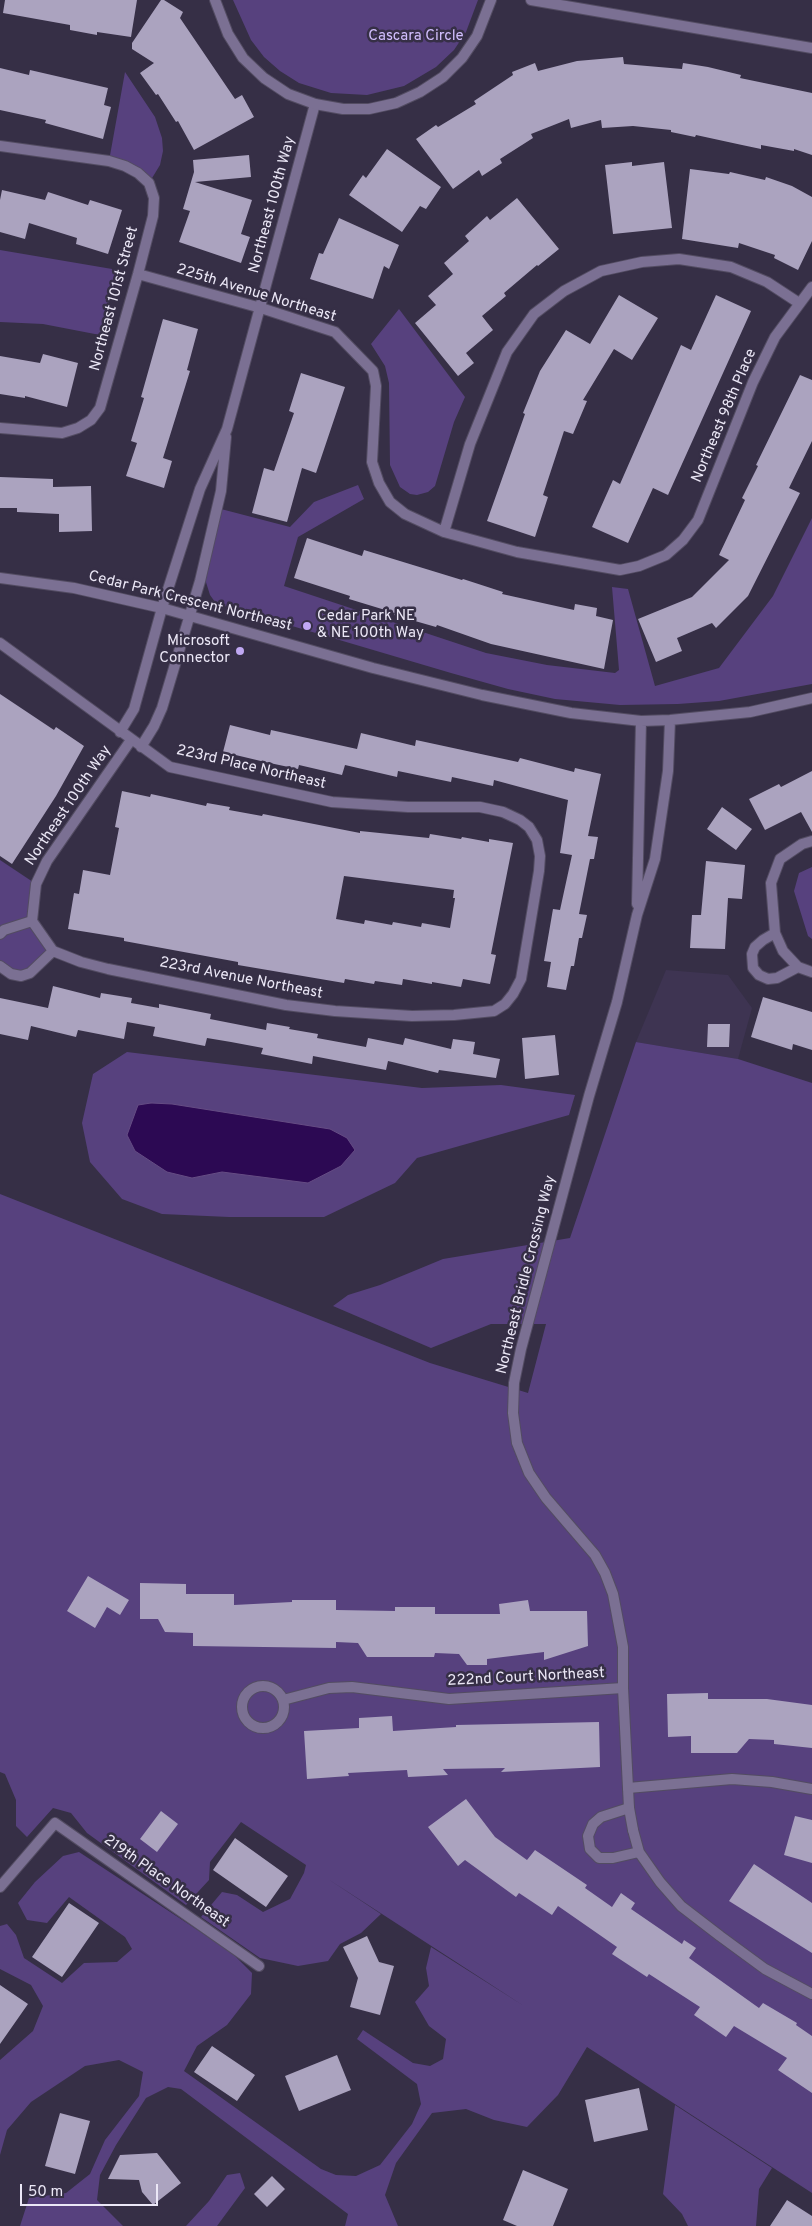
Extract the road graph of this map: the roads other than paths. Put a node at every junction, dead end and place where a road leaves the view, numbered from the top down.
1 (215, 0) edge
2 (491, 0) edge
3 (532, 0) edge
4 (812, 48) edge
5 (315, 104) junction
6 (0, 146) edge
7 (138, 274) junction
8 (812, 287) edge
9 (799, 303) junction
10 (261, 308) junction
11 (0, 428) edge
12 (227, 429) junction
13 (444, 532) junction
14 (666, 555) joint
15 (0, 578) edge
16 (162, 608) junction
17 (189, 615) junction
18 (0, 643) edge
19 (812, 698) edge
20 (670, 720) junction
21 (641, 721) junction
22 (120, 732) junction
23 (131, 740) junction
24 (141, 747) junction
25 (812, 841) edge
26 (637, 915) junction
27 (32, 921) junction
28 (775, 933) junction
29 (0, 934) edge
30 (53, 951) junction
31 (0, 966) edge
32 (798, 967) junction
33 (812, 972) edge
34 (494, 1011) joint
35 (623, 1688) junction
36 (283, 1700) junction
37 (628, 1788) junction
38 (812, 1789) edge
39 (629, 1808) junction
40 (639, 1852) junction
41 (0, 1887) edge
42 (259, 1966) dead end
43 (812, 1994) edge

1 - 5 street
2 - 5 street
3 - 4 street
5 - 10 street, Northeast 100th Way
6 - 7 street, Northeast 101st Street
7 - 10 street, 225th Avenue Northeast
7 - 11 street, Northeast 101st Street
8 - 9 street, Northeast 98th Place
9 - 13 street
9 - 14 street, Northeast 98th Place
10 - 12 street, Northeast 100th Way
10 - 13 street, 225th Avenue Northeast
12 - 16 street, Northeast 100th Way
12 - 17 street, Northeast 100th Way
13 - 14 street, 225th Avenue Northeast
15 - 16 street, Cedar Park Crescent Northeast
16 - 17 street, Cedar Park Crescent Northeast
16 - 22 street, Northeast 100th Way
17 - 21 street, Cedar Park Crescent Northeast
17 - 24 street, Northeast 100th Way
18 - 22 street, 223rd Place Northeast
19 - 20 street, Cedar Park Crescent Northeast
20 - 21 street, Cedar Park Crescent Northeast
20 - 26 street, Northeast Bridle Crossing Way
21 - 26 street, Northeast Bridle Crossing Way
22 - 23 street, 223rd Place Northeast
23 - 24 street, 223rd Place Northeast
23 - 27 street, Northeast 100th Way
24 - 34 street, 223rd Place Northeast
25 - 28 street
26 - 35 street, Northeast Bridle Crossing Way
27 - 29 street
27 - 30 street
28 - 32 street
28 - 32 street
30 - 31 street
30 - 34 street, 223rd Avenue Northeast
32 - 33 street
35 - 36 street, 222nd Court Northeast
35 - 37 street, Northeast Bridle Crossing Way
36 - 36 street
37 - 38 street
37 - 39 street, Northeast Bridle Crossing Way
39 - 40 street, Northeast Bridle Crossing Way
39 - 40 street
40 - 43 street, Northeast Bridle Crossing Way
41 - 42 street, 219th Place Northeast

